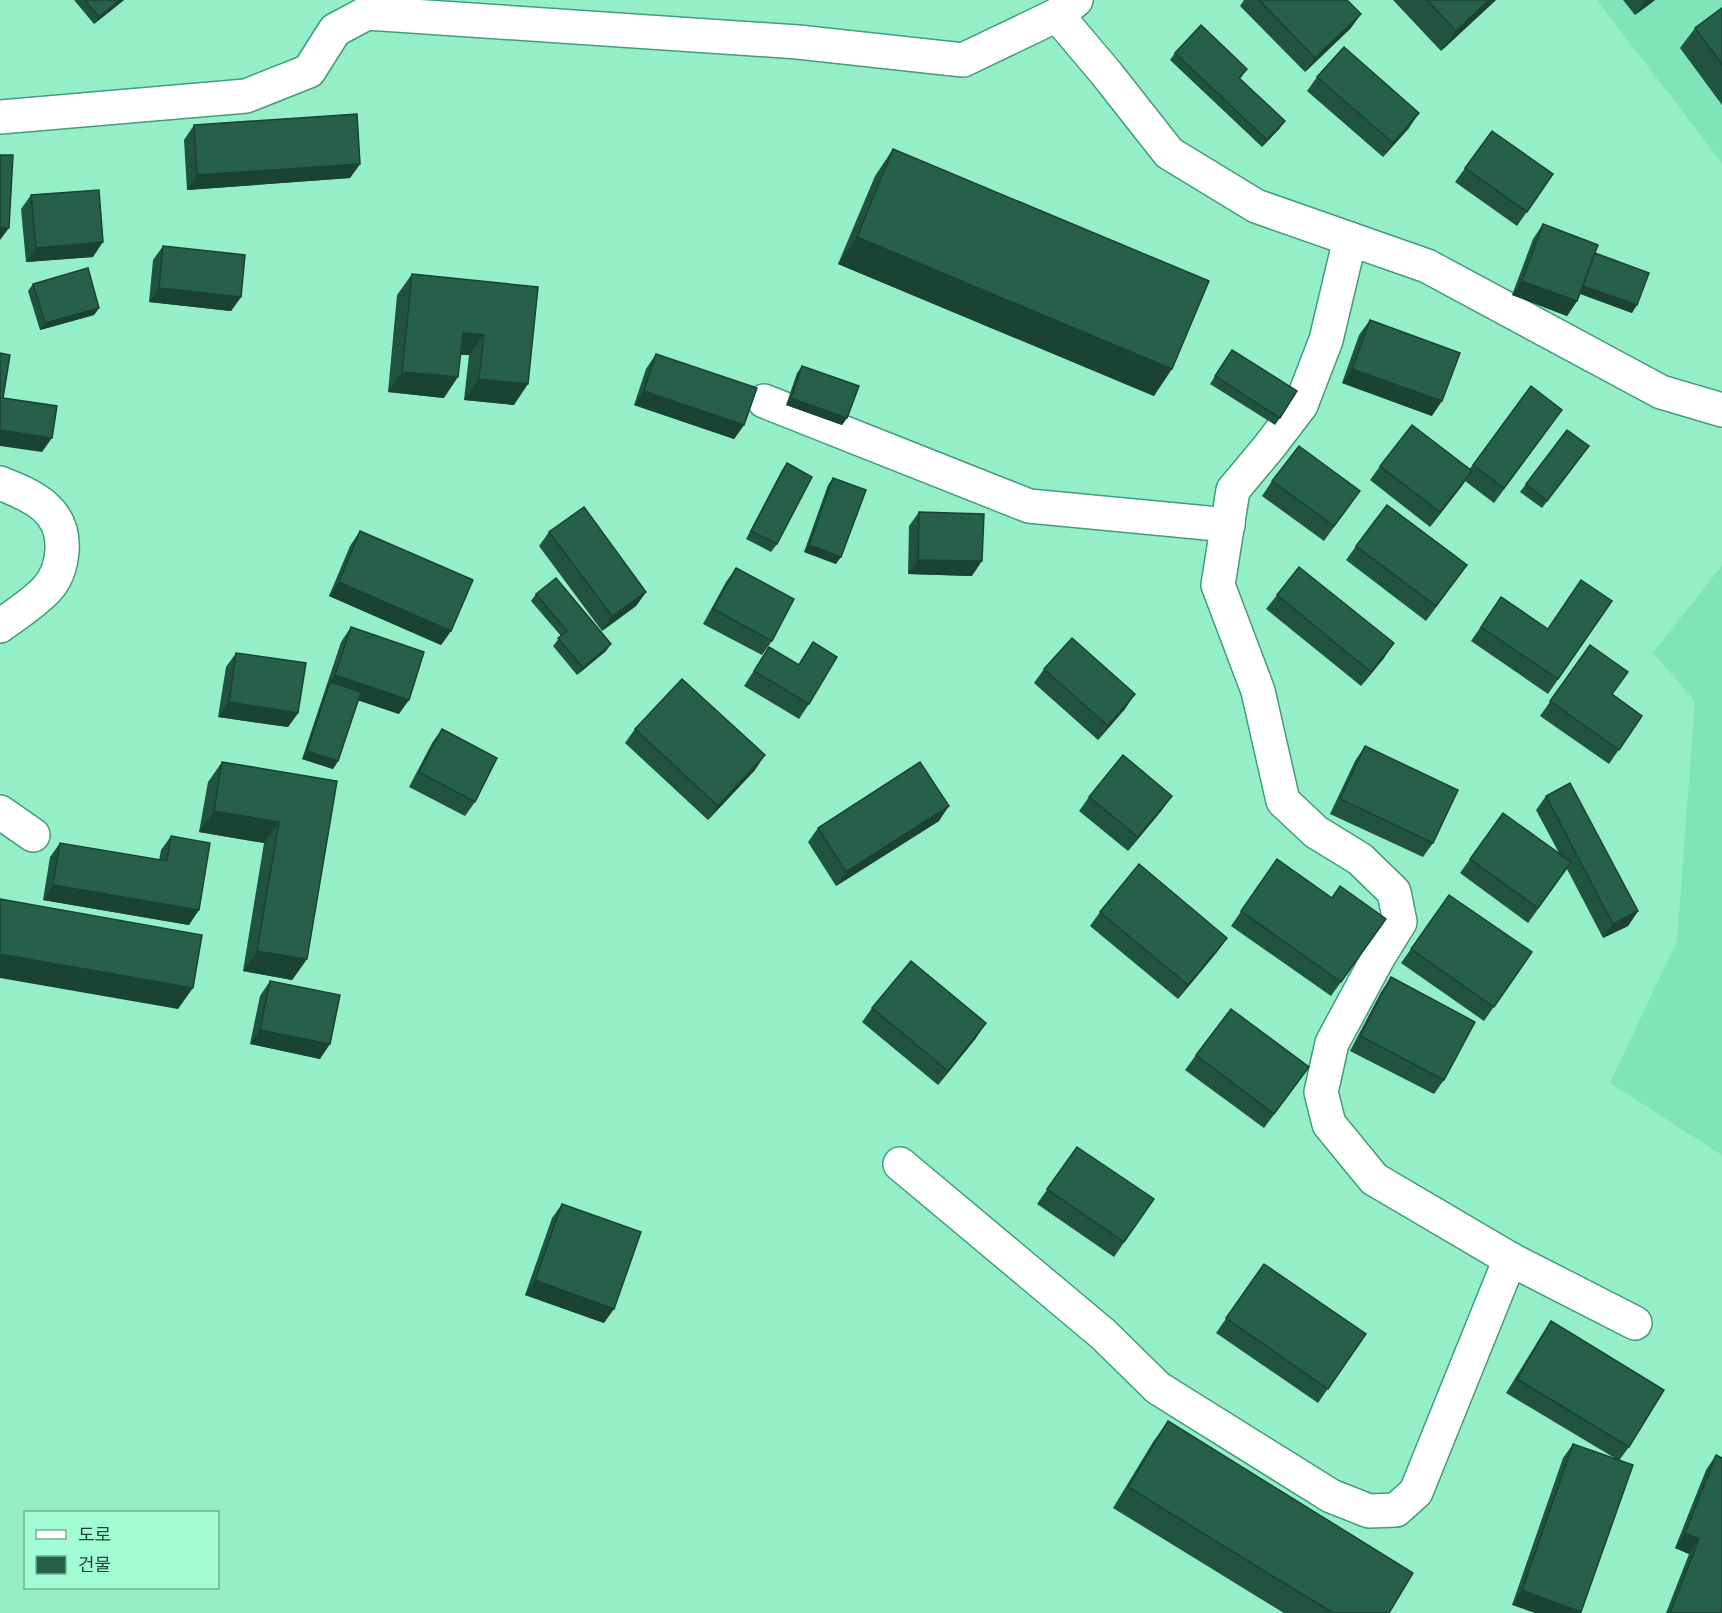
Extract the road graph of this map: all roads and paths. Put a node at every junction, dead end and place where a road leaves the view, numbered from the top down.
1 (1066, 7) edge
2 (0, 117) edge
3 (1350, 239) junction
4 (764, 401) dead end
5 (1722, 410) edge
6 (0, 483) edge
7 (1228, 525) junction
8 (0, 626) edge
9 (0, 812) edge
10 (33, 836) dead end
11 (900, 1164) dead end
12 (1510, 1259) junction
13 (1635, 1323) dead end

1 - 2 street
1 - 3 street
3 - 5 street
3 - 7 street
4 - 7 street
6 - 8 street
7 - 12 street
9 - 10 street
11 - 12 street
12 - 13 street

